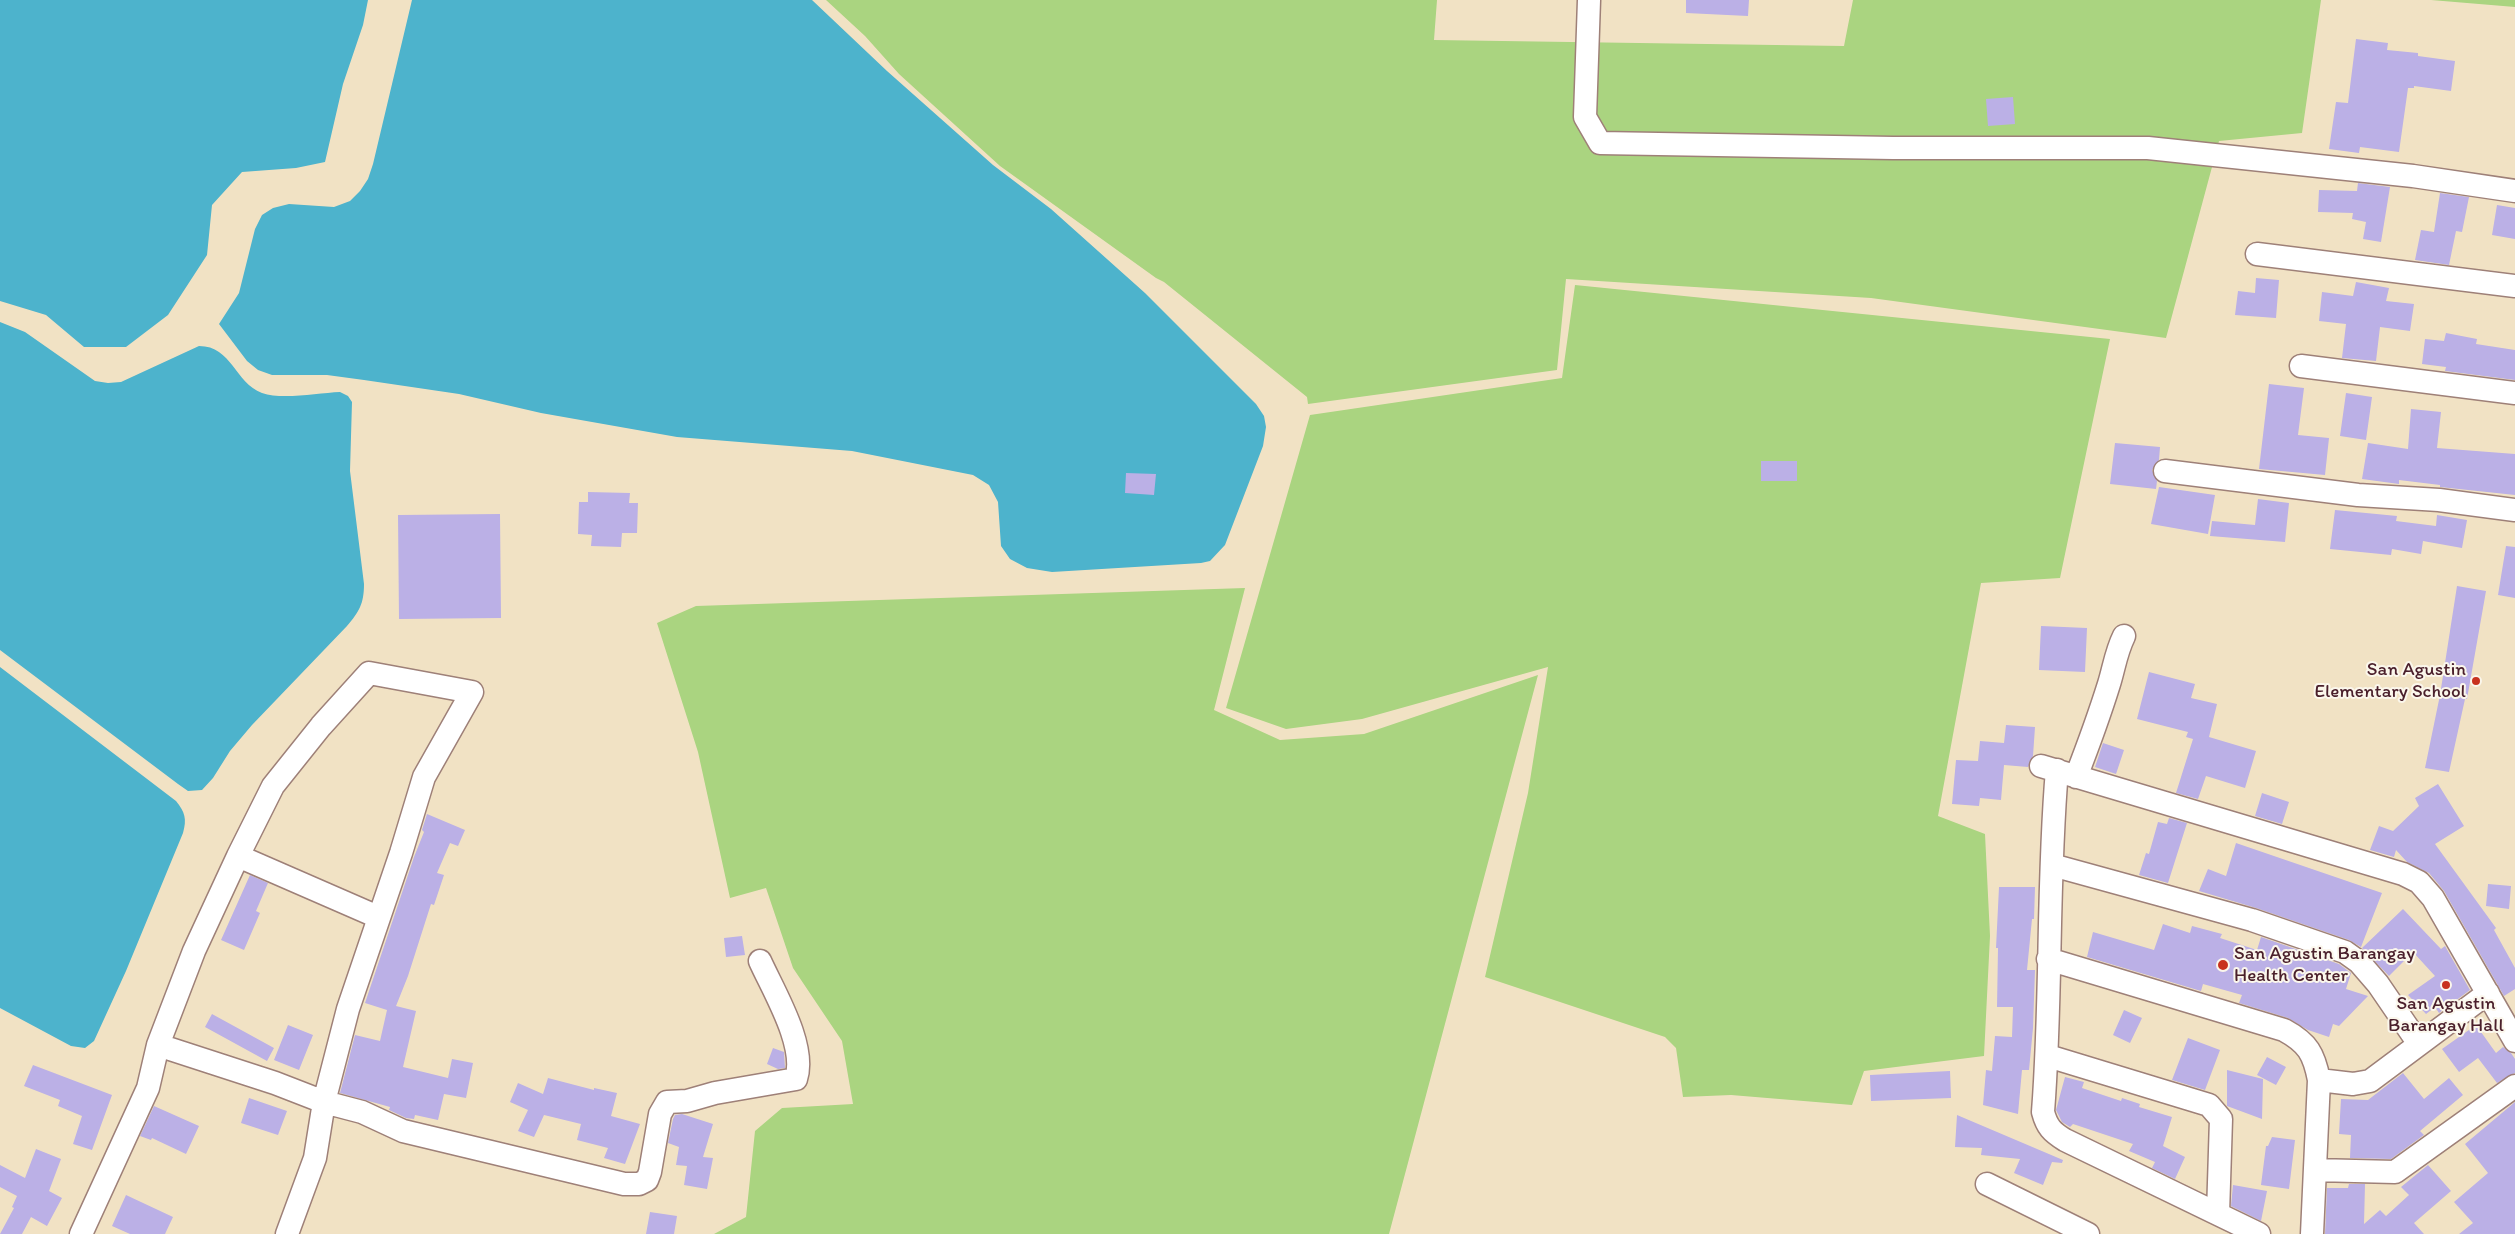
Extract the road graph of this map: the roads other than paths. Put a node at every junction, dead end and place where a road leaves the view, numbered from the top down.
1 (1589, 0) edge
2 (2515, 191) edge
3 (2257, 254) dead end
4 (2515, 286) edge
5 (2301, 366) dead end
6 (2515, 393) edge
7 (2165, 471) dead end
8 (2515, 510) edge
9 (2124, 636) dead end
10 (2058, 771) junction
11 (238, 856) junction
12 (2052, 865) junction
13 (378, 917) junction
14 (2048, 958) junction
15 (760, 961) dead end
16 (2488, 993) junction
17 (2515, 1041) edge
18 (2419, 1044) junction
19 (158, 1045) junction
20 (2048, 1056) junction
21 (2319, 1080) junction
22 (2515, 1086) edge
23 (324, 1102) junction
24 (2315, 1170) junction
25 (1987, 1184) dead end
26 (2218, 1214) junction
27 (87, 1232) edge
28 (287, 1234) edge
29 (2088, 1234) edge
30 (2259, 1234) edge
31 (2312, 1234) edge

1 - 2 street
3 - 4 street
5 - 6 street
7 - 8 street
9 - 10 street
10 - 12 street
10 - 16 street
11 - 13 street
11 - 13 street
11 - 19 street
12 - 14 street
12 - 18 street
13 - 23 street
14 - 20 street
14 - 21 street
15 - 23 street
16 - 17 street
16 - 18 street
18 - 21 street
19 - 23 street
19 - 27 street
20 - 26 street
20 - 26 street
21 - 24 street
22 - 24 street
23 - 28 street
24 - 31 street
25 - 29 street
26 - 30 street

